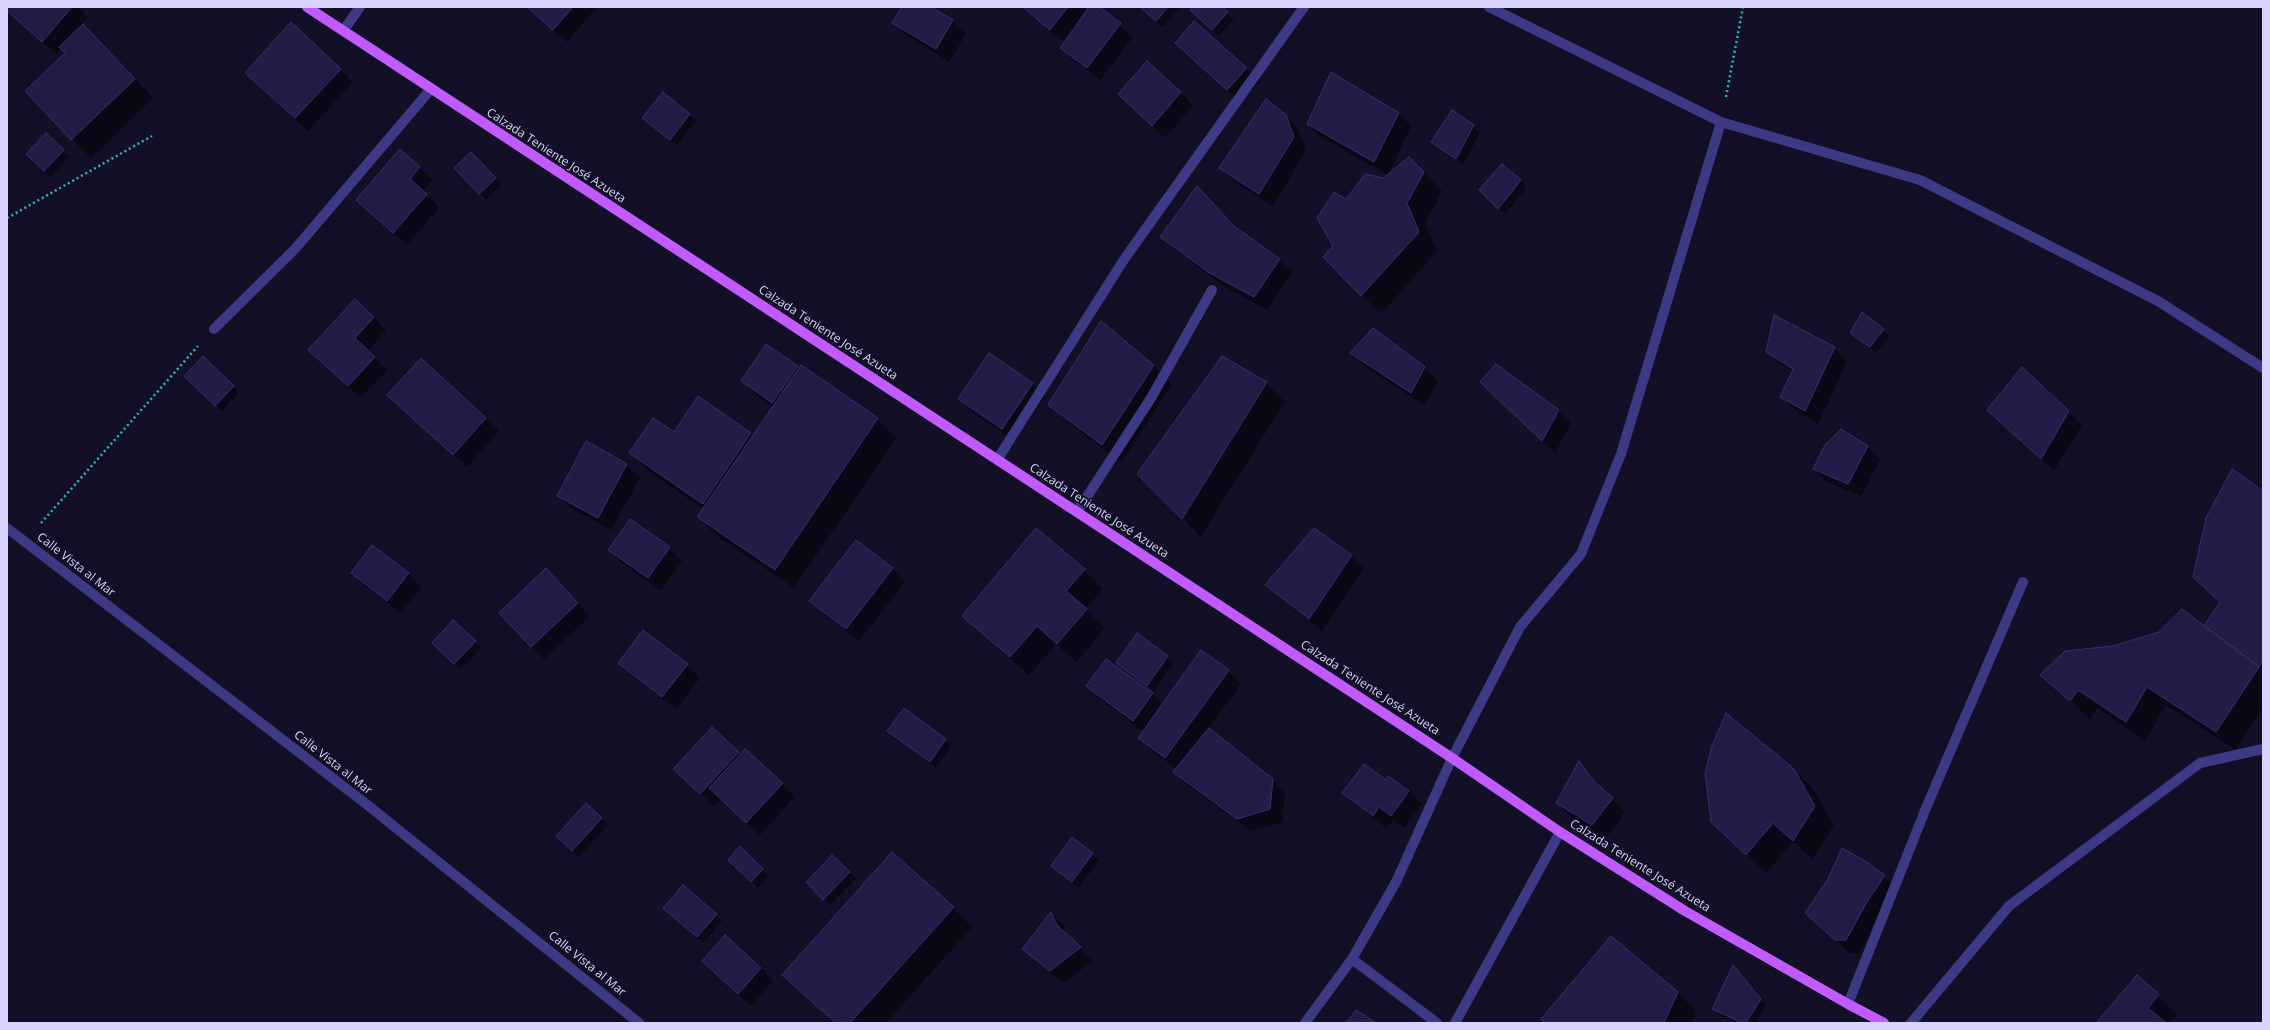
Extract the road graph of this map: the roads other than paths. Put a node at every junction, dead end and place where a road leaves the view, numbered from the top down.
1 (306, 7) edge
2 (360, 7) edge
3 (1304, 7) edge
4 (1489, 7) edge
5 (343, 31) junction
6 (431, 89) junction
7 (1721, 122) junction
8 (1212, 290) dead end
9 (214, 329) road end
10 (2263, 368) edge
11 (997, 460) junction
12 (1077, 512) junction
13 (7, 528) edge
14 (2023, 582) dead end
15 (2263, 749) edge
16 (1452, 758) junction
17 (1560, 832) junction
18 (1352, 960) junction
19 (1848, 1004) junction
20 (639, 1023) edge
21 (1305, 1023) edge
22 (1438, 1023) edge
23 (1455, 1023) edge
24 (1884, 1023) edge
25 (1911, 1023) edge

1 - 5 main road, Calzada Teniente José Azueta
2 - 5 street
3 - 11 street
4 - 7 street
5 - 6 main road, Calzada Teniente José Azueta
6 - 9 street
6 - 11 main road, Calzada Teniente José Azueta
7 - 10 street
7 - 16 street
8 - 12 street
11 - 12 main road, Calzada Teniente José Azueta
12 - 16 main road, Calzada Teniente José Azueta
13 - 20 street, Calle Vista al Mar
14 - 19 street
15 - 25 street
16 - 17 main road, Calzada Teniente José Azueta
16 - 18 street
17 - 19 main road, Calzada Teniente José Azueta
17 - 23 street
18 - 21 street
18 - 22 street
19 - 24 main road, Calzada Teniente José Azueta

